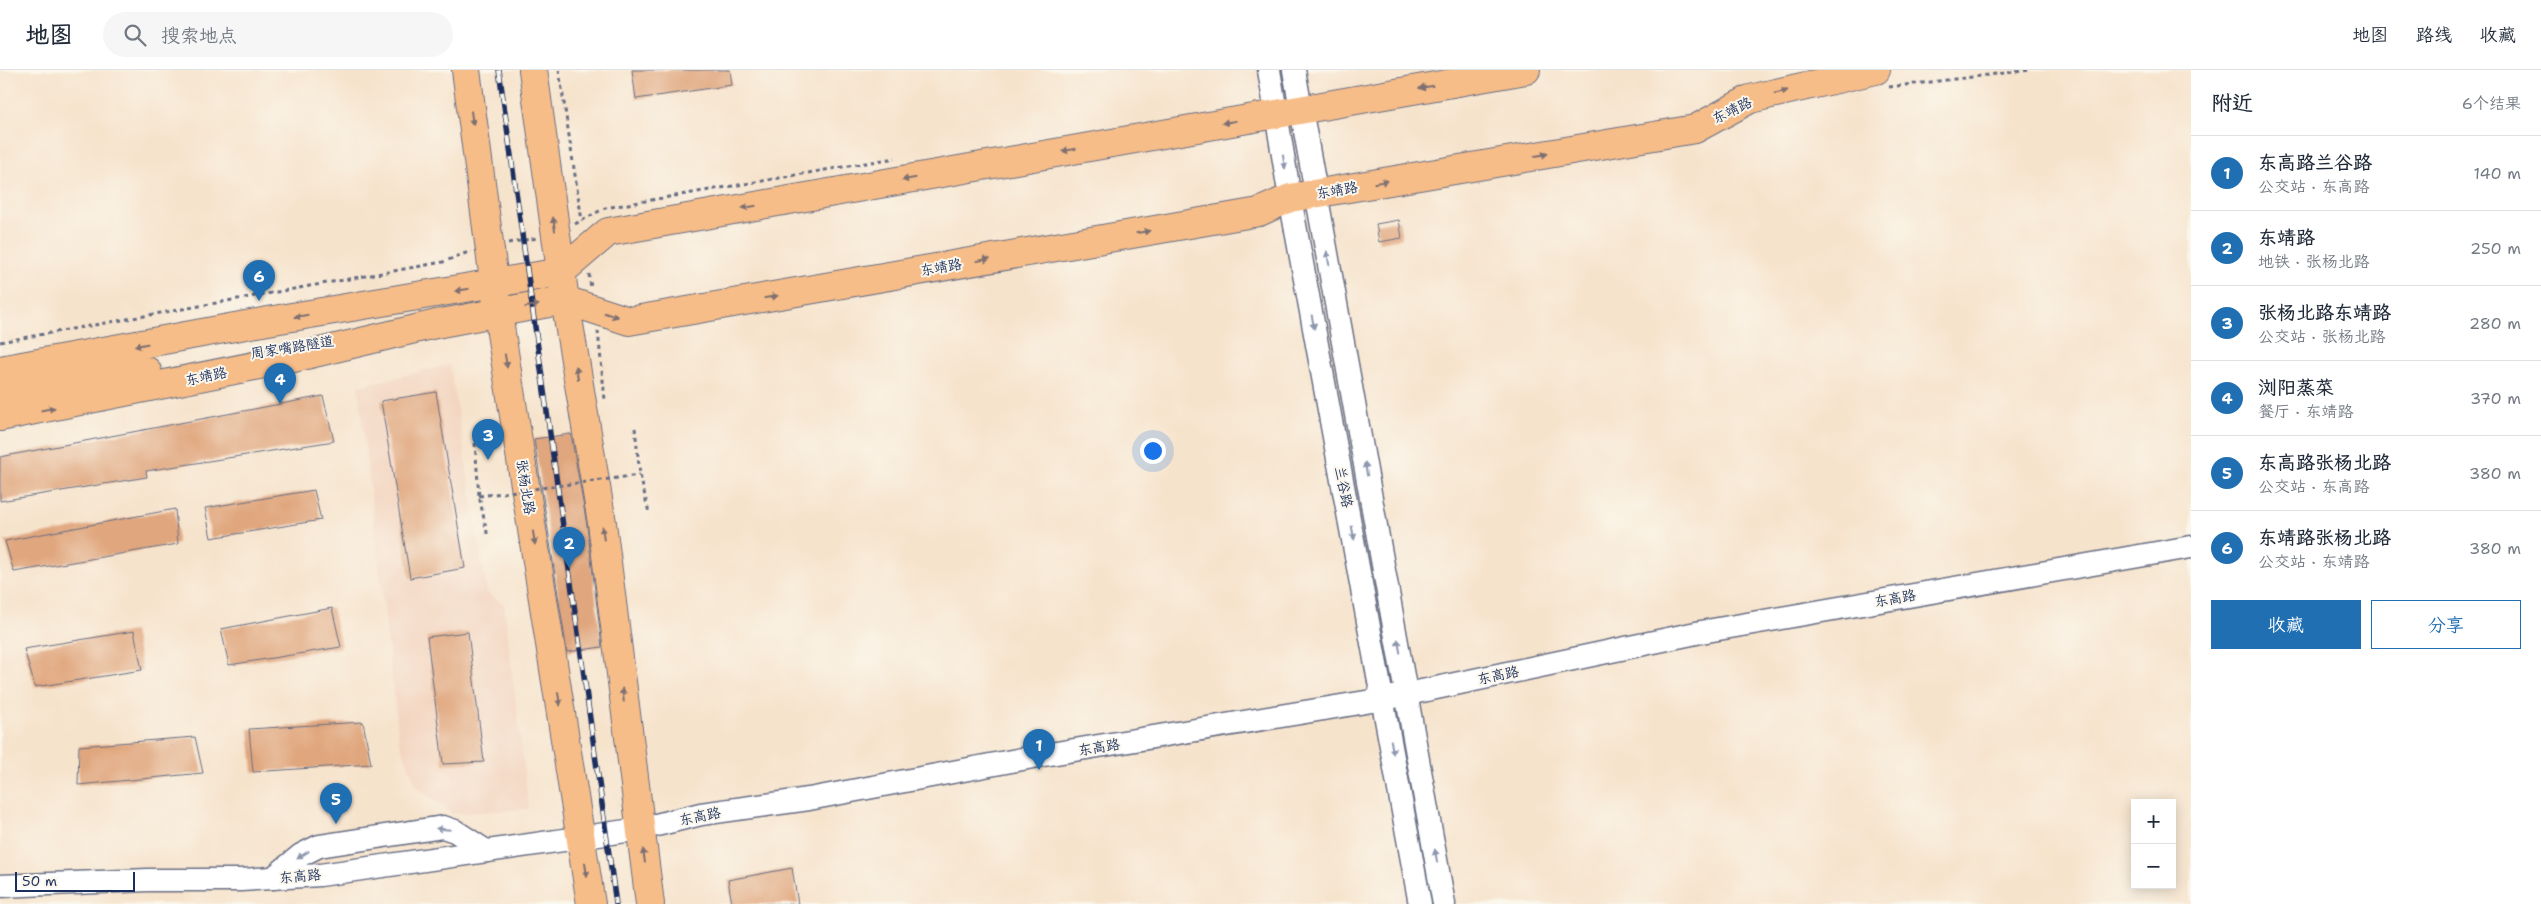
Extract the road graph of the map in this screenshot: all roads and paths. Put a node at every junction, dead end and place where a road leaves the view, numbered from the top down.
1 (466, 70) edge
2 (533, 70) edge
3 (1270, 70) edge
4 (1294, 70) edge
5 (1526, 70) edge
6 (1876, 70) edge
7 (1289, 111) junction
8 (1303, 196) junction
9 (561, 272) junction
10 (495, 285) junction
11 (565, 300) junction
12 (499, 312) junction
13 (436, 324) junction
14 (0, 370) edge
15 (0, 395) edge
16 (0, 418) edge
17 (635, 428) dead end
18 (476, 443) dead end
19 (640, 475) junction
20 (479, 496) junction
21 (649, 513) dead end
22 (488, 537) dead end
23 (2191, 547) edge
24 (1408, 694) junction
25 (1384, 699) junction
26 (640, 829) junction
27 (581, 837) junction
28 (486, 851) junction
29 (272, 878) junction
30 (0, 886) edge
31 (591, 904) edge
32 (650, 904) edge
33 (1420, 904) edge
34 (1444, 904) edge

1 -> 10 main road, 张杨北路
9 -> 2 main road
3 - 7 street, 兰谷路
4 - 7 street, 兰谷路
5 -> 7 main road
8 -> 6 main road, 东靖路
7 - 8 street, 兰谷路
7 -> 9 main road
11 -> 8 main road, 东靖路
24 -> 8 street, 兰谷路
8 -> 25 street, 兰谷路
9 - 10 main road
9 - 11 main road
10 - 12 main road, 张杨北路
10 -> 14 main road
12 -> 11 main road, 东靖路
26 -> 11 main road
12 - 13 main road, 东靖路
12 -> 27 main road, 张杨北路
13 - 15 main road, 周家嘴路隧道
16 -> 13 main road, 东靖路
17 - 19 path
18 - 20 path
19 - 20 path, bridge
19 - 21 path
20 - 22 path
23 - 24 street, 东高路
24 - 25 street, 东高路
34 -> 24 street, 兰谷路
25 - 26 street, 东高路
25 -> 33 street, 兰谷路
26 - 27 street, 东高路
32 -> 26 main road
27 - 28 street, 东高路
27 -> 31 main road, 张杨北路
28 - 29 street, 东高路
28 -> 29 street
29 - 30 street, 东高路

